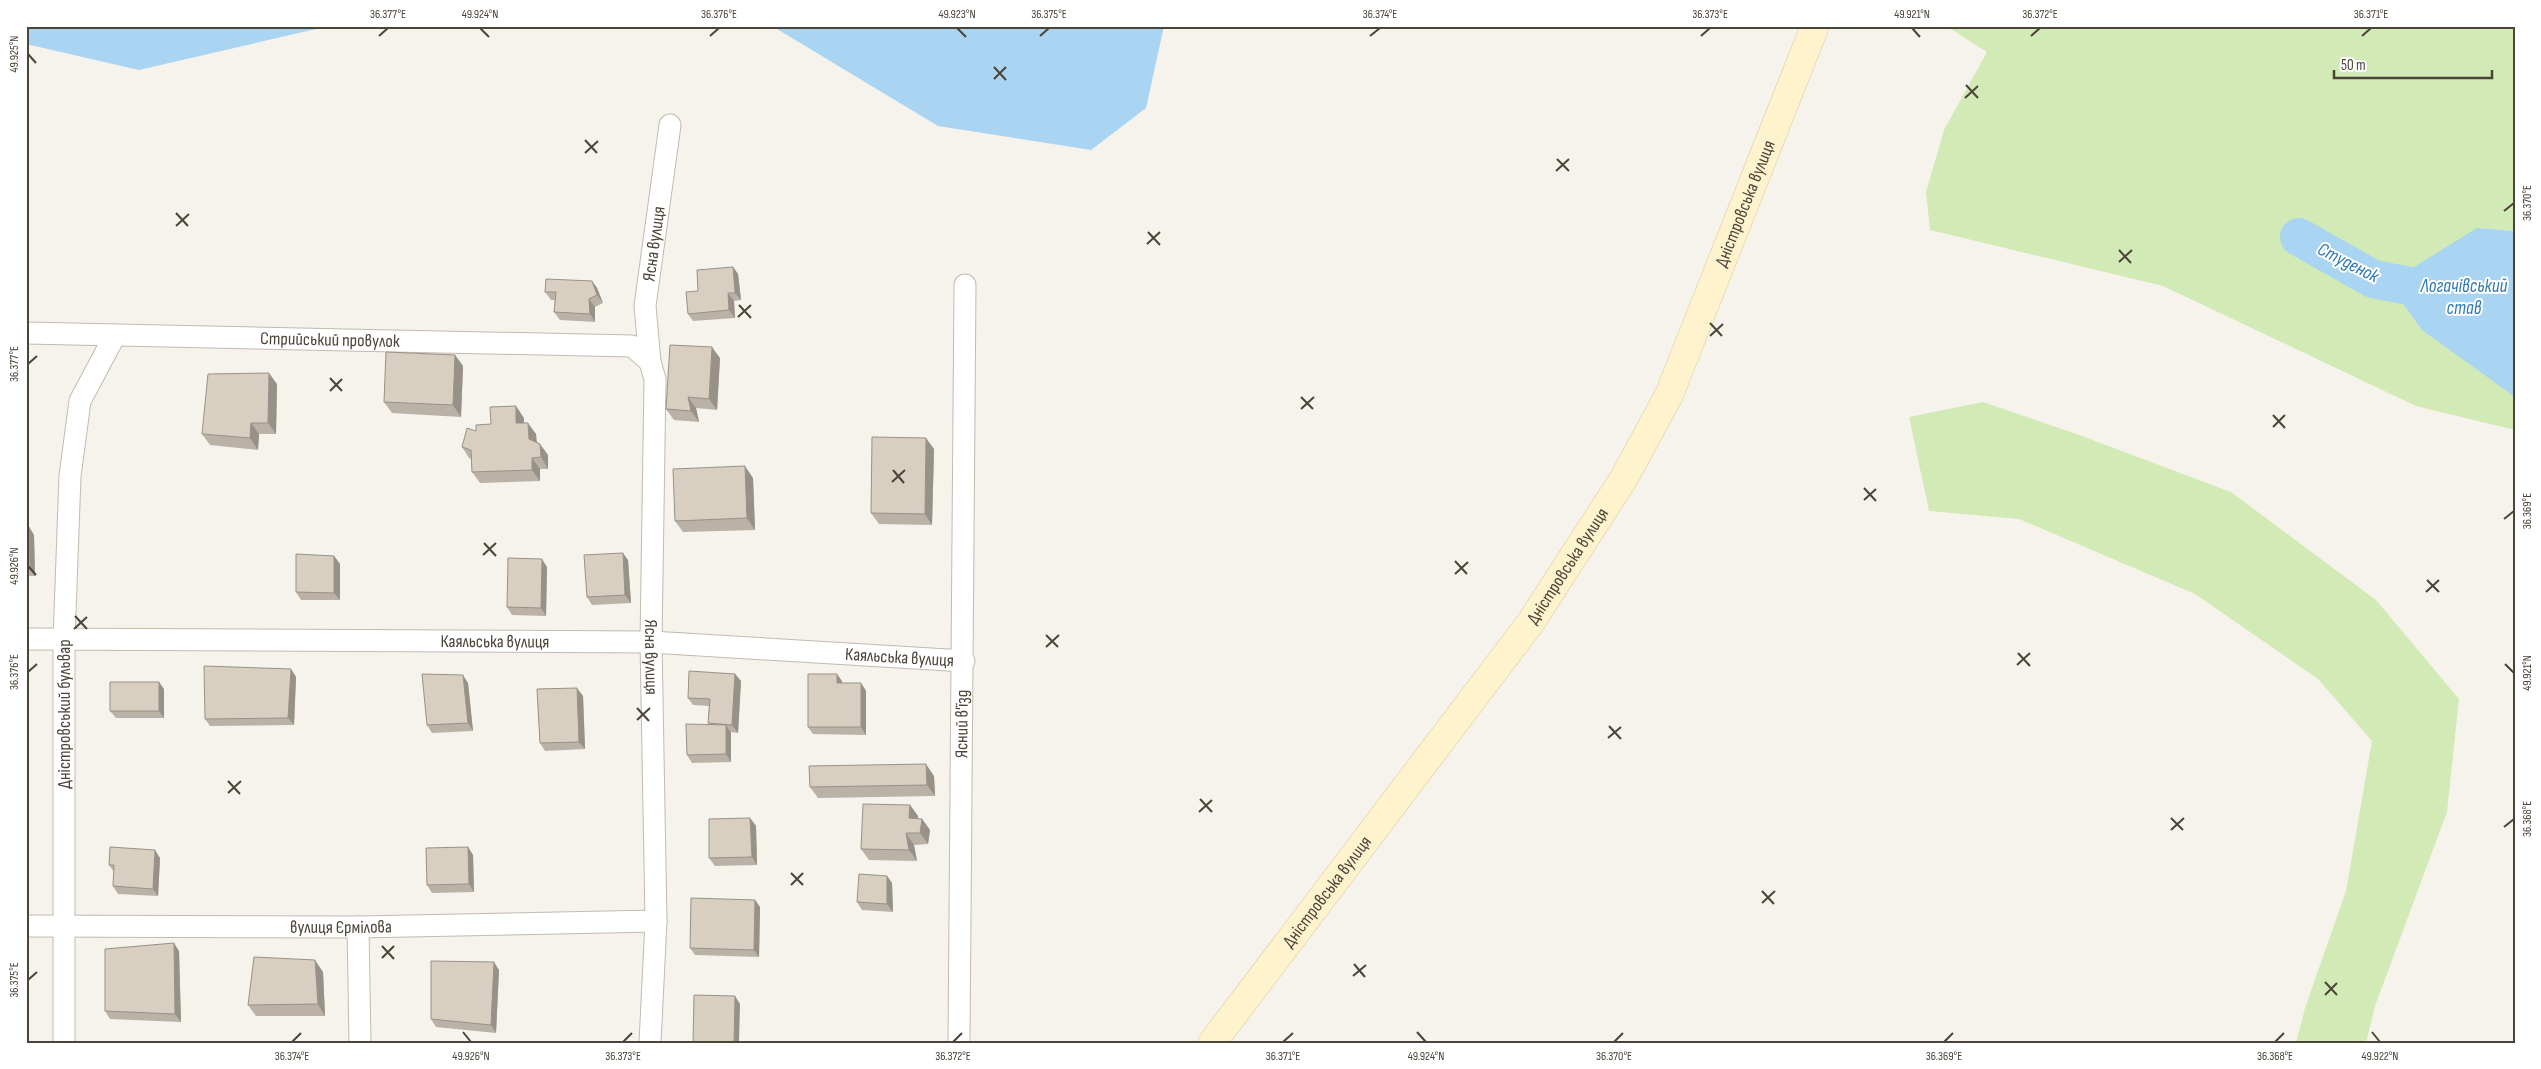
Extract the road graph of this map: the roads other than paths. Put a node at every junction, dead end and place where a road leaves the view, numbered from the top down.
1 (1815, 26) edge
2 (670, 125) dead end
3 (965, 285) dead end
4 (26, 334) edge
5 (115, 335) junction
6 (650, 362) junction
7 (26, 639) edge
8 (64, 640) junction
9 (651, 642) junction
10 (964, 661) junction
11 (656, 921) junction
12 (26, 926) edge
13 (64, 927) junction
14 (358, 927) junction
15 (64, 1043) edge
16 (360, 1043) edge
17 (650, 1043) edge
18 (960, 1043) edge
19 (1212, 1043) edge

1 - 19 street, Дністровська вулиця
2 - 6 street, Ясна вулиця
3 - 10 street, Ясний в'їзд
4 - 5 street, Стрийський провулок
5 - 6 street, Стрийський провулок
5 - 8 street, Дністровський бульвар
6 - 9 street, Ясна вулиця
7 - 8 street, Каяльська вулиця
8 - 9 street, Каяльська вулиця
8 - 13 street, Дністровський бульвар
9 - 10 street, Каяльська вулиця
9 - 11 street, Ясна вулиця
10 - 18 street, Ясний в'їзд
11 - 14 street, вулиця Єрмілова
11 - 17 street, Ясна вулиця
12 - 13 street, вулиця Єрмілова
13 - 14 street, вулиця Єрмілова
13 - 15 street, Дністровський бульвар
14 - 16 street

